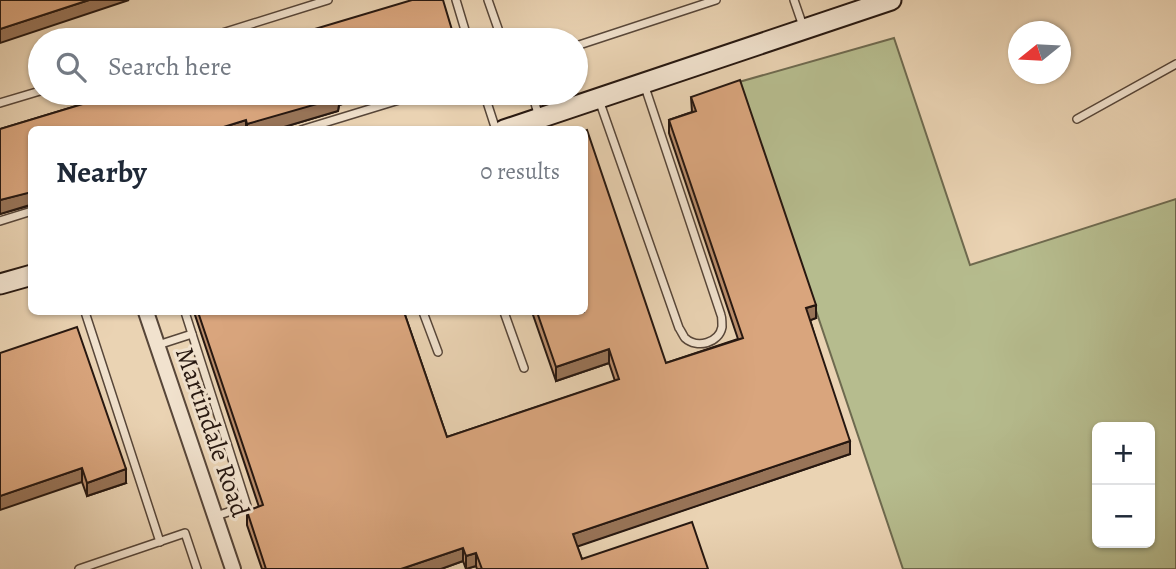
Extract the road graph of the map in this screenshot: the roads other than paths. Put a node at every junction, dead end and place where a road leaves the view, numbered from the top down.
1 (328, 0) edge
2 (456, 0) edge
3 (488, 0) edge
4 (716, 0) edge
5 (794, 0) edge
6 (891, 0) edge
7 (238, 28) edge
8 (464, 28) edge
9 (498, 28) edge
10 (804, 29) junction
11 (588, 42) edge
12 (1176, 64) edge
13 (644, 83) junction
14 (28, 95) edge
15 (598, 99) junction
16 (588, 102) edge
17 (0, 103) edge
18 (383, 105) edge
19 (488, 105) edge
20 (535, 105) edge
21 (579, 105) edge
22 (539, 118) junction
23 (1077, 119) dead end
24 (314, 126) edge
25 (495, 126) edge
26 (516, 126) edge
27 (28, 212) edge
28 (0, 221) edge
29 (28, 276) edge
30 (0, 284) edge
31 (86, 315) edge
32 (147, 315) edge
33 (186, 315) edge
34 (424, 315) edge
35 (505, 315) edge
36 (192, 334) junction
37 (158, 345) junction
38 (438, 352) dead end
39 (524, 368) dead end
40 (215, 516) junction
41 (160, 542) junction
42 (79, 569) edge
43 (197, 569) edge
44 (233, 569) edge

1 - 7 lane
2 - 8 lane
3 - 9 lane
4 - 11 lane
5 - 10 lane
6 - 10 main road
10 - 13 main road
12 - 23 lane
13 - 15 main road
13 - 15 lane
14 - 17 lane
15 - 16 main road
18 - 24 lane
19 - 25 lane
20 - 22 lane
21 - 22 main road
22 - 26 main road
27 - 28 lane
29 - 30 main road
31 - 41 lane
32 - 37 street, Martindale Road
33 - 36 lane
34 - 38 lane
35 - 39 lane
36 - 37 lane
36 - 40 lane
37 - 40 street, Martindale Road
40 - 44 street, Martindale Road
41 - 42 lane
41 - 43 lane

